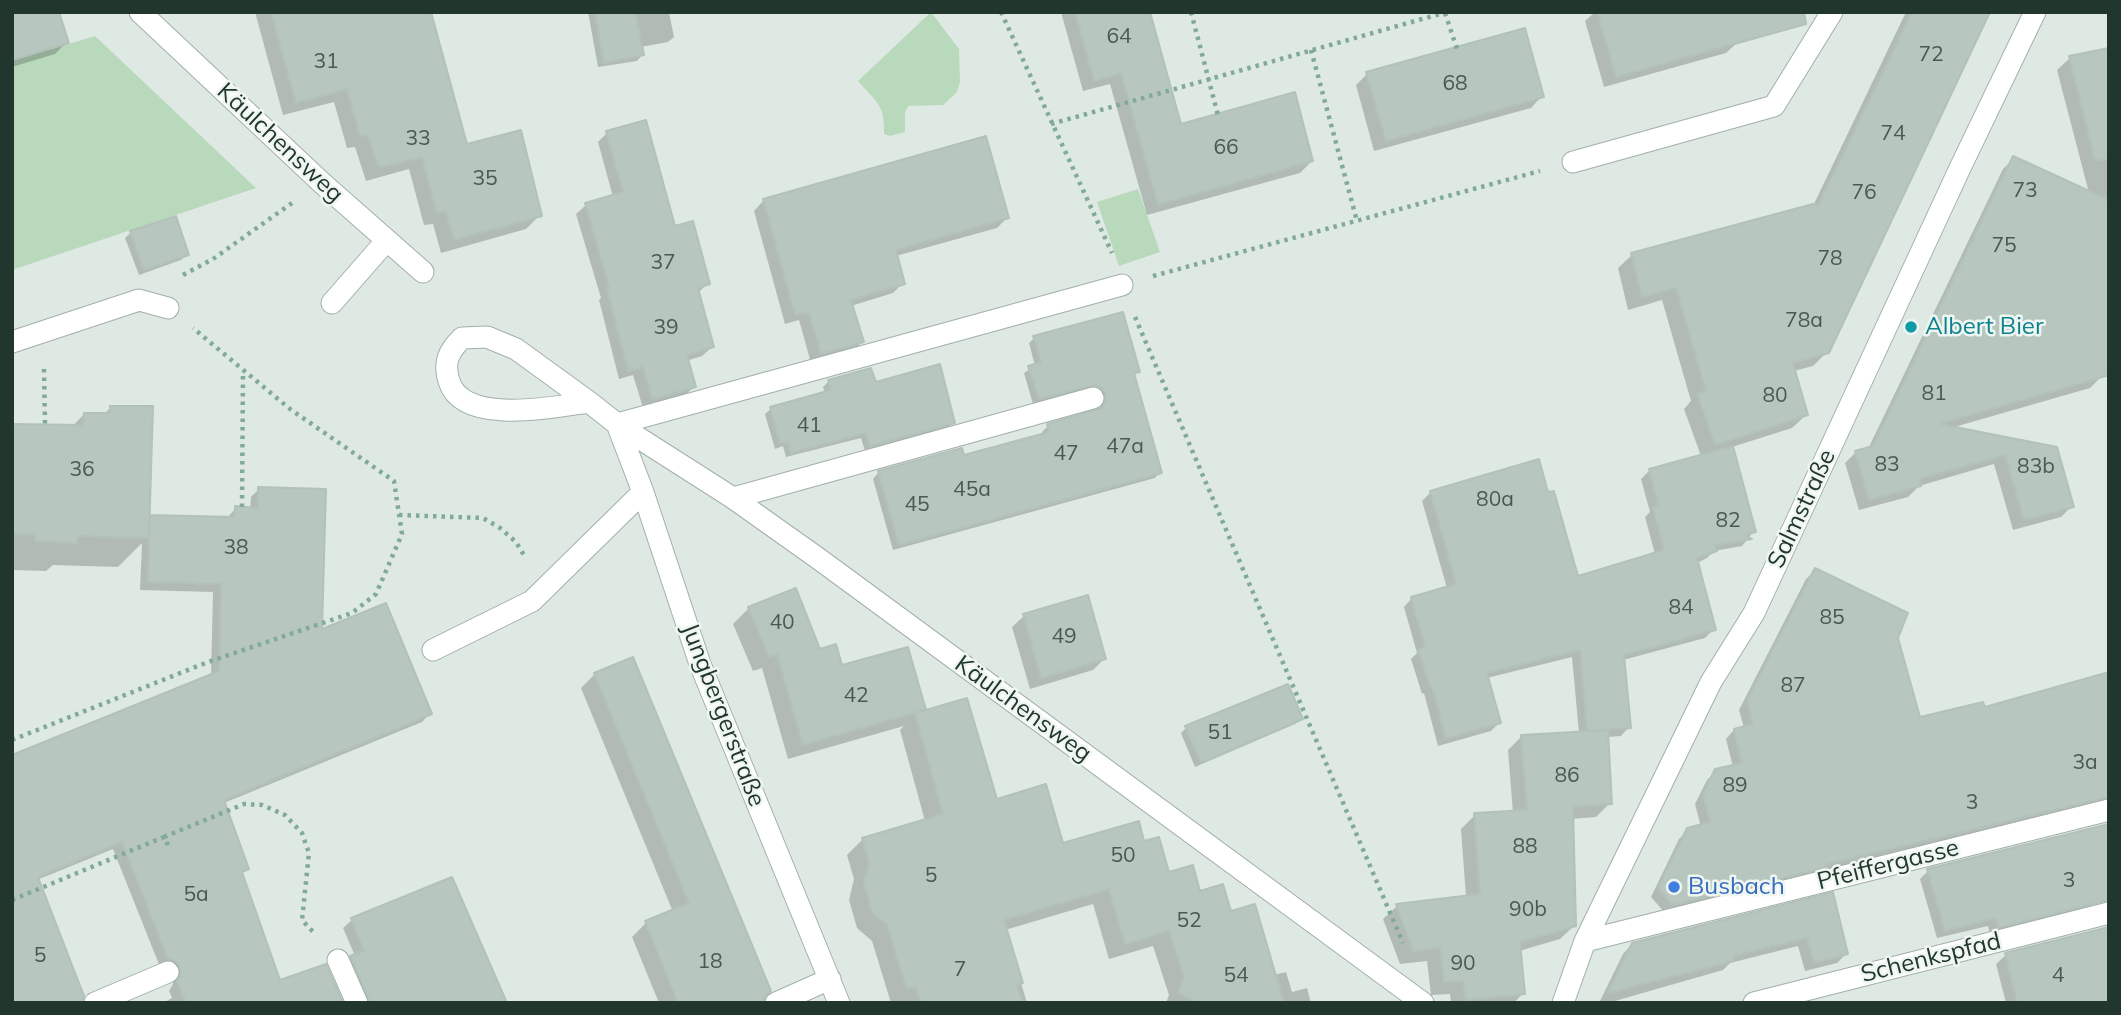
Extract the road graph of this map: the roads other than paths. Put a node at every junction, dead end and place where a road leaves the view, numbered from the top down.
1 (140, 12) edge
2 (1832, 12) edge
3 (2035, 12) edge
4 (1573, 162) road end
5 (387, 240) junction
6 (423, 272) dead end
7 (1122, 285) road end
8 (332, 303) dead end
9 (168, 308) road end
10 (12, 342) edge
11 (1093, 398) dead end
12 (589, 402) junction
13 (617, 424) junction
14 (643, 492) junction
15 (733, 498) junction
16 (433, 650) dead end
17 (2109, 810) edge
18 (2109, 914) edge
19 (1585, 941) junction
20 (338, 960) road end
21 (168, 972) dead end
22 (830, 979) junction
23 (95, 1003) edge
24 (357, 1003) edge
25 (776, 1003) edge
26 (839, 1003) edge
27 (1423, 1003) edge
28 (1563, 1003) edge
29 (1754, 1003) edge

1 - 5 street, Käulchensweg
2 - 4 street
3 - 19 street, Salmstraße
5 - 6 street, Käulchensweg
5 - 8 street
7 - 13 street
9 - 10 street
11 - 15 street
12 - 12 street, Käulchensweg
12 - 13 street, Käulchensweg
13 - 14 street, Jungbergerstraße
13 - 15 street, Käulchensweg
14 - 16 street
14 - 22 street, Jungbergerstraße
15 - 27 street, Käulchensweg
17 - 19 street, Pfeiffergasse
18 - 29 street, Schenkspfad
19 - 28 street, Salmstraße
20 - 24 street
21 - 23 street
22 - 25 street
22 - 26 street, Jungbergerstraße

